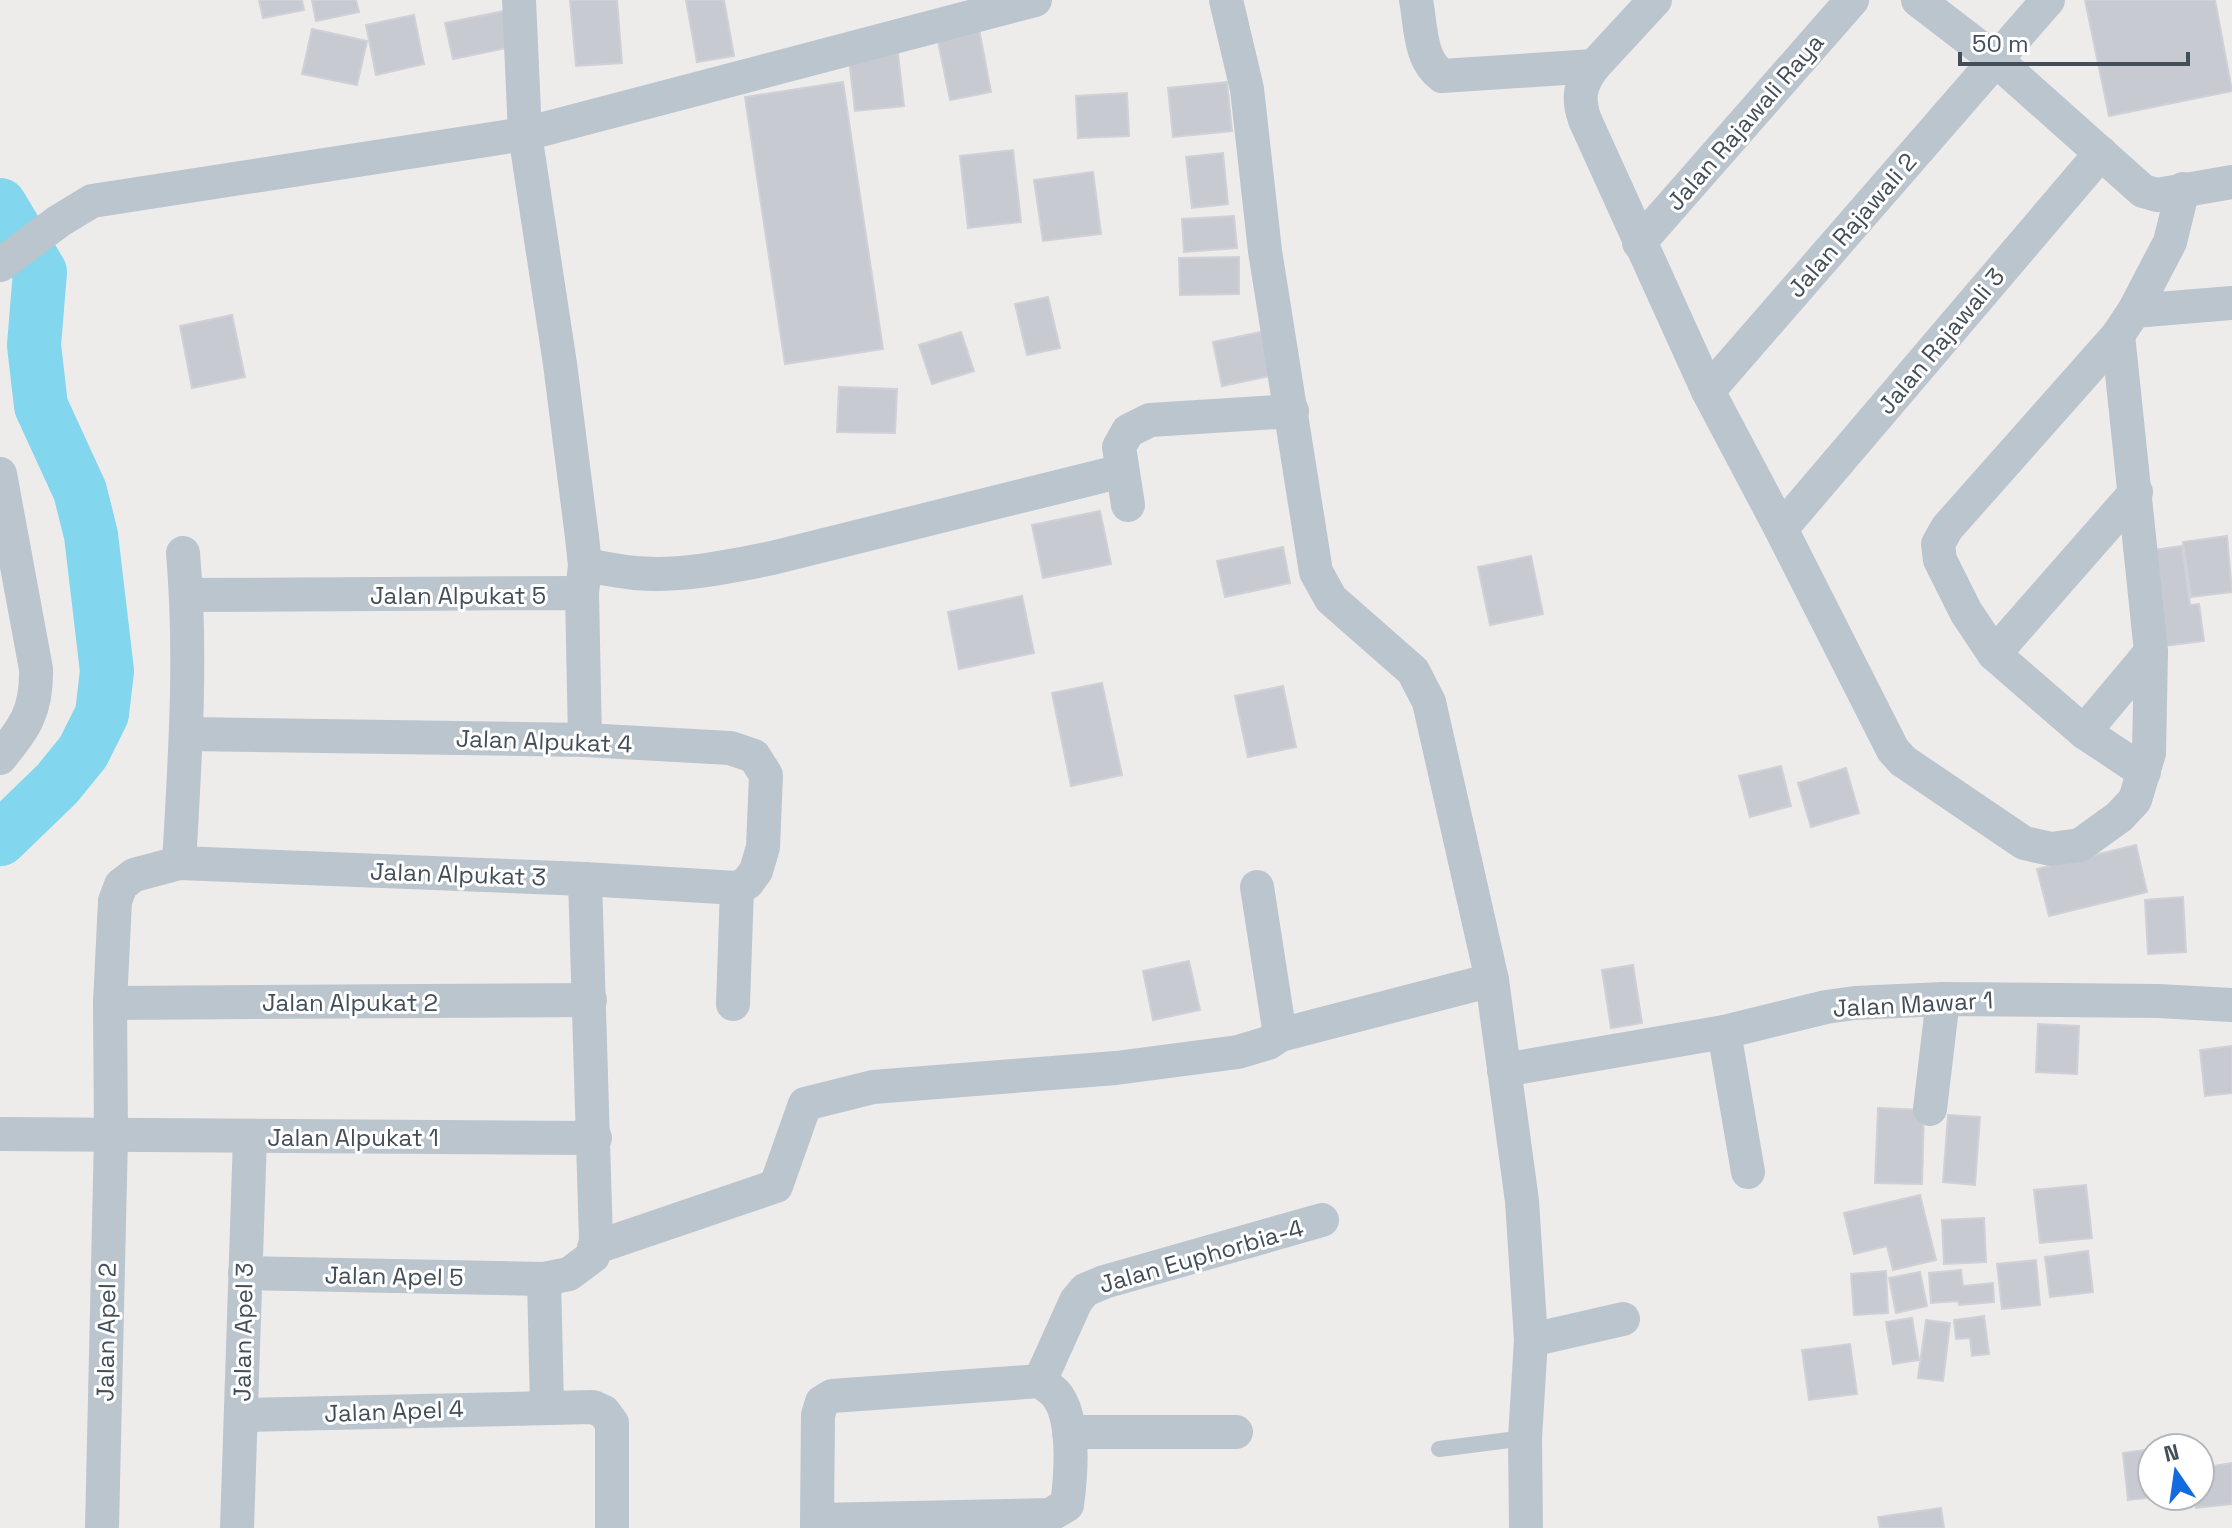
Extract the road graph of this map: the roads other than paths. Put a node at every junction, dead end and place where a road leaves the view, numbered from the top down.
1 (519, 0) edge
2 (1035, 0) edge
3 (1226, 0) edge
4 (1416, 0) edge
5 (1655, 0) edge
6 (1852, 0) edge
7 (1918, 0) edge
8 (2048, 0) edge
9 (1996, 60) junction
10 (1594, 66) junction
11 (525, 134) junction
12 (2101, 153) junction
13 (2232, 182) edge
14 (2183, 189) junction
15 (1639, 243) junction
16 (2, 263) edge
17 (2232, 303) edge
18 (2126, 323) junction
19 (1708, 391) junction
20 (1292, 411) junction
21 (1122, 471) junction
22 (0, 474) edge
23 (2136, 492) junction
24 (1128, 505) dead end
25 (1781, 529) junction
26 (183, 553) dead end
27 (583, 579) junction
28 (187, 595) junction
29 (2151, 652) junction
30 (1994, 654) junction
31 (2084, 732) junction
32 (186, 734) junction
33 (585, 740) junction
34 (0, 758) edge
35 (2144, 772) junction
36 (179, 863) junction
37 (585, 879) junction
38 (1257, 887) dead end
39 (737, 888) junction
40 (1492, 980) junction
41 (1943, 999) junction
42 (590, 1000) junction
43 (110, 1003) junction
44 (733, 1004) dead end
45 (2232, 1005) edge
46 (1724, 1032) junction
47 (1280, 1035) junction
48 (1504, 1070) junction
49 (1930, 1109) dead end
50 (0, 1134) edge
51 (111, 1136) junction
52 (250, 1137) junction
53 (595, 1138) junction
54 (1748, 1172) dead end
55 (1322, 1220) dead end
56 (594, 1248) junction
57 (245, 1273) junction
58 (544, 1279) junction
59 (1623, 1319) dead end
60 (1531, 1340) junction
61 (1040, 1381) junction
62 (547, 1407) junction
63 (241, 1415) junction
64 (1069, 1432) junction
65 (1236, 1432) dead end
66 (1525, 1438) junction
67 (1439, 1449) dead end
68 (817, 1524) edge
69 (102, 1528) edge
70 (237, 1528) edge
71 (612, 1528) edge
72 (1526, 1528) edge

1 - 11 street
2 - 11 street
3 - 20 street
4 - 10 street
5 - 10 street
6 - 15 street, Jalan Rajawali Raya
7 - 9 street
8 - 9 street, Jalan Rajawali 2
9 - 12 street
9 - 19 street, Jalan Rajawali 2
10 - 15 street
11 - 16 street
11 - 27 street
12 - 14 street
12 - 25 street, Jalan Rajawali 3
13 - 14 street
14 - 18 street
15 - 19 street
17 - 18 street
18 - 23 street
18 - 30 street
19 - 25 street
20 - 21 street
20 - 40 street
21 - 24 street
21 - 27 street
22 - 34 street
23 - 29 street
23 - 30 street
25 - 35 street
26 - 28 street
27 - 28 street, Jalan Alpukat 5
27 - 33 street, Jalan Alpukat 5
28 - 32 street
29 - 31 street
29 - 35 street
30 - 31 street
31 - 35 street
32 - 33 street, Jalan Alpukat 4
32 - 36 street
33 - 39 street, Jalan Alpukat 4
36 - 37 street, Jalan Alpukat 3
36 - 43 street, Jalan Alpukat 3
37 - 39 street, Jalan Alpukat 3
37 - 42 street
38 - 47 street
39 - 44 street
40 - 47 street
40 - 48 street
41 - 45 street, Jalan Mawar 1
41 - 46 street, Jalan Mawar 1
41 - 49 street
42 - 43 street, Jalan Alpukat 2
42 - 53 street
43 - 51 street, Jalan Apel 2
46 - 48 street, Jalan Mawar 1
46 - 54 street
47 - 56 street
48 - 60 street
50 - 51 street, Jalan Alpukat 1
51 - 52 street, Jalan Alpukat 1
51 - 69 street, Jalan Apel 2
52 - 53 street, Jalan Alpukat 1
52 - 57 street, Jalan Apel 3
53 - 56 street
55 - 61 street, Jalan Euphorbia-4
56 - 58 street
57 - 58 street, Jalan Apel 5
57 - 63 street, Jalan Apel 3
58 - 62 street
59 - 60 street
60 - 66 street
61 - 64 street
61 - 68 street
62 - 63 street, Jalan Apel 4
62 - 71 street, Jalan Apel 4
63 - 70 street, Jalan Apel 3
64 - 65 street
64 - 68 street
66 - 67 lane
66 - 72 street

